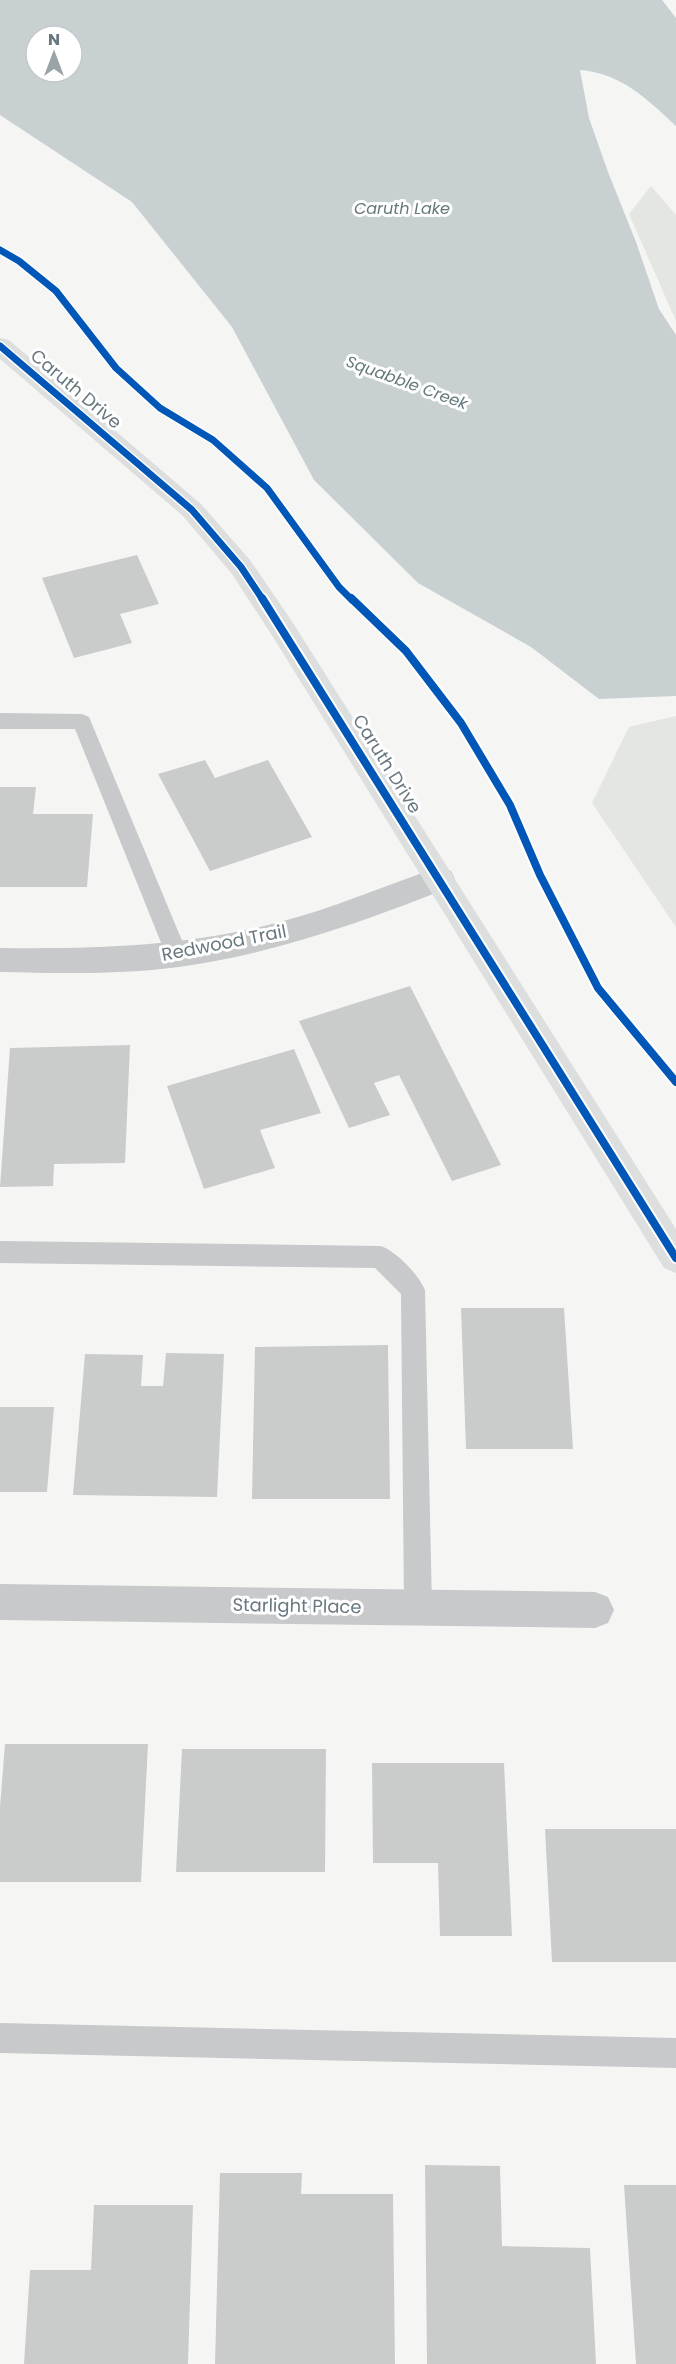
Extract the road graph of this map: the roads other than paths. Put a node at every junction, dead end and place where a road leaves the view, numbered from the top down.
1 (0, 346) edge
2 (0, 722) edge
3 (440, 879) junction
4 (177, 955) junction
5 (0, 960) edge
6 (0, 1252) edge
7 (676, 1258) edge
8 (0, 1602) edge
9 (418, 1608) junction
10 (595, 1610) dead end
11 (0, 2038) edge
12 (676, 2053) edge

1 - 3 street, Caruth Drive
2 - 4 lane
3 - 4 street, Redwood Trail
3 - 7 street, Caruth Drive
4 - 5 street, Redwood Trail
6 - 9 lane
8 - 9 street, Starlight Place
9 - 10 street, Starlight Place
11 - 12 lane

